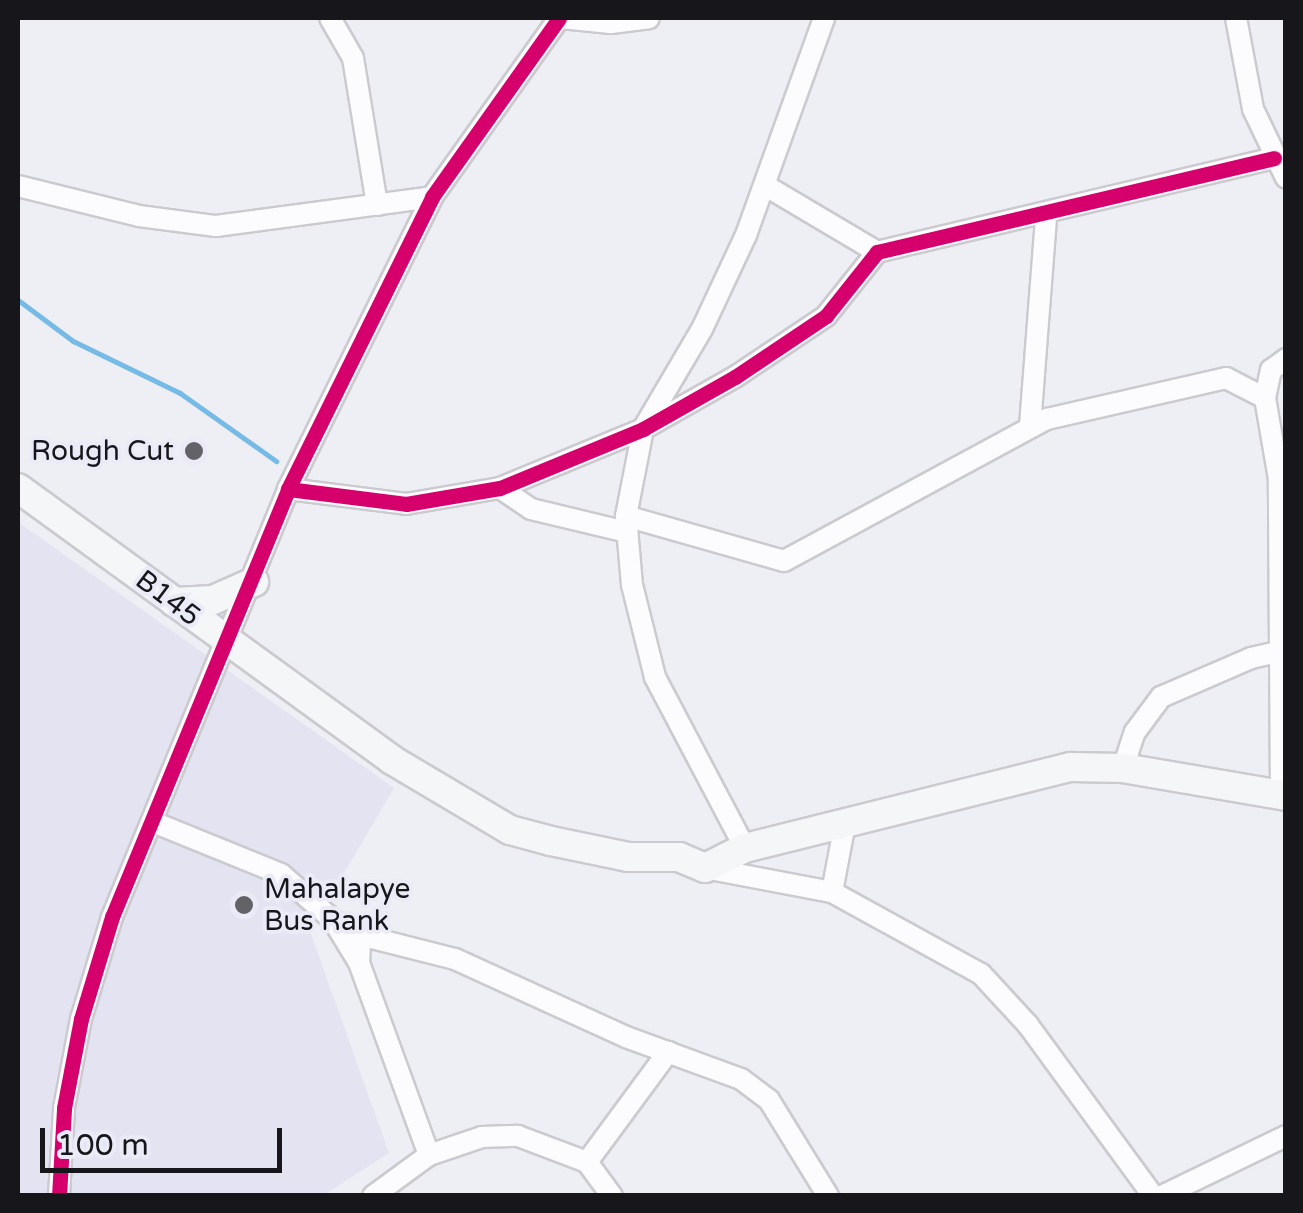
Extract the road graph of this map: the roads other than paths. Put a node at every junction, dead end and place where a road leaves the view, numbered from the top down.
1 (330, 18) edge
2 (560, 18) edge
3 (649, 18) edge
4 (824, 18) edge
5 (1236, 18) edge
6 (1274, 158) junction
7 (1286, 178) edge
8 (18, 186) edge
9 (766, 186) junction
10 (432, 197) junction
11 (378, 205) junction
12 (1046, 217) junction
13 (876, 252) junction
14 (1286, 359) edge
15 (1265, 398) junction
16 (1030, 426) junction
17 (643, 429) junction
18 (18, 488) edge
19 (500, 488) junction
20 (288, 489) junction
21 (626, 524) junction
22 (254, 582) junction
23 (174, 602) junction
24 (229, 644) junction
25 (1281, 651) edge
26 (1123, 768) junction
27 (1283, 796) edge
28 (153, 822) junction
29 (845, 823) junction
30 (745, 848) junction
31 (704, 868) junction
32 (832, 892) junction
33 (359, 963) junction
34 (668, 1052) junction
35 (1286, 1136) edge
36 (428, 1155) junction
37 (587, 1162) junction
38 (58, 1196) edge
39 (372, 1196) edge
40 (612, 1196) edge
41 (828, 1196) edge
42 (1152, 1196) edge
43 (1162, 1196) edge

1 - 11 street
2 - 3 street
2 - 10 street
4 - 9 street
5 - 6 street
6 - 7 street
6 - 12 street
8 - 11 street
9 - 13 street
9 - 17 street
10 - 11 street
10 - 20 street
12 - 13 street
12 - 16 street
13 - 17 street
14 - 15 street
15 - 16 street
15 - 25 street
16 - 21 street
17 - 19 street
17 - 21 street
18 - 23 main road, B145 / B145
19 - 20 street
19 - 21 street
20 - 22 street
21 - 30 street
22 - 23 main road
22 - 24 street
23 - 24 main road, B145 / B145
24 - 28 street
24 - 31 main road, B145 / B145
25 - 26 street
25 - 27 street
26 - 27 main road
26 - 29 main road
28 - 33 street
28 - 38 street
29 - 30 main road
29 - 32 street
30 - 31 main road
31 - 32 street
32 - 42 street
33 - 34 street
33 - 36 street
34 - 37 street
34 - 41 street
35 - 43 street
36 - 37 street
36 - 39 street
37 - 40 street

